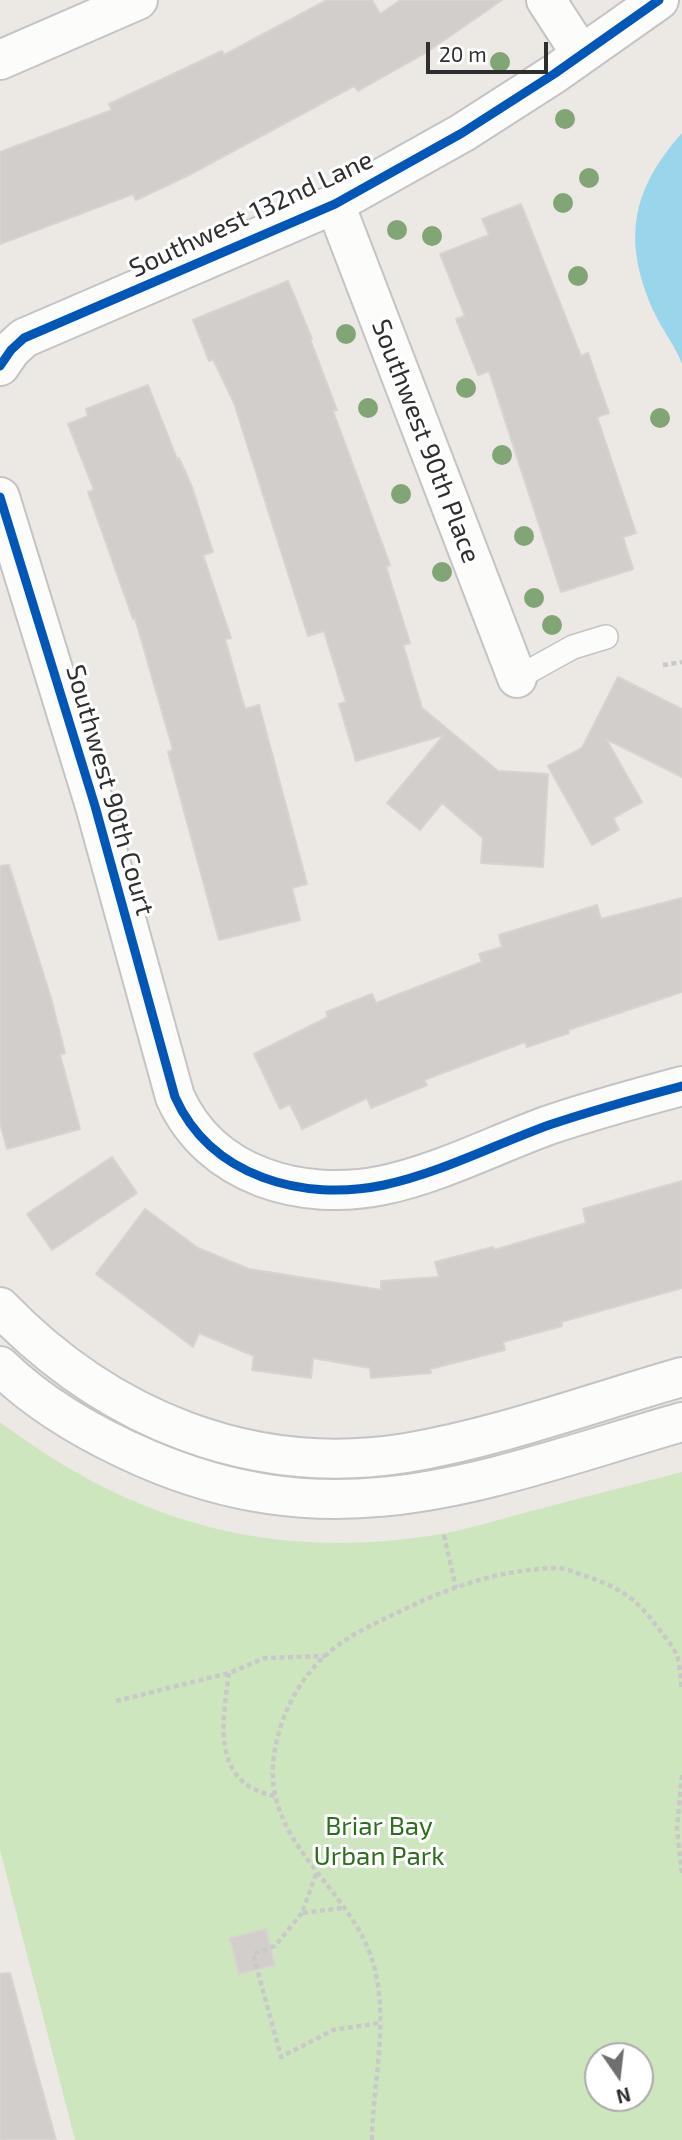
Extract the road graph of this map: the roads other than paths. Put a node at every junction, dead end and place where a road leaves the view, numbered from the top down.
1 (138, 0) edge
2 (546, 0) edge
3 (638, 5) edge
4 (581, 54) junction
5 (0, 60) edge
6 (335, 204) junction
7 (0, 366) edge
8 (0, 497) edge
9 (606, 637) dead end
10 (517, 678) joint
11 (682, 1086) edge
12 (0, 1307) edge
13 (0, 1366) edge
14 (682, 1377) edge
15 (682, 1422) edge

1 - 5 street
2 - 4 street
3 - 4 street, Southwest 132nd Lane
4 - 6 street, Southwest 132nd Lane
6 - 7 street, Southwest 132nd Lane
6 - 10 street, Southwest 90th Place
8 - 11 street, Southwest 90th Court
9 - 10 lane
12 - 14 street
13 - 15 street

